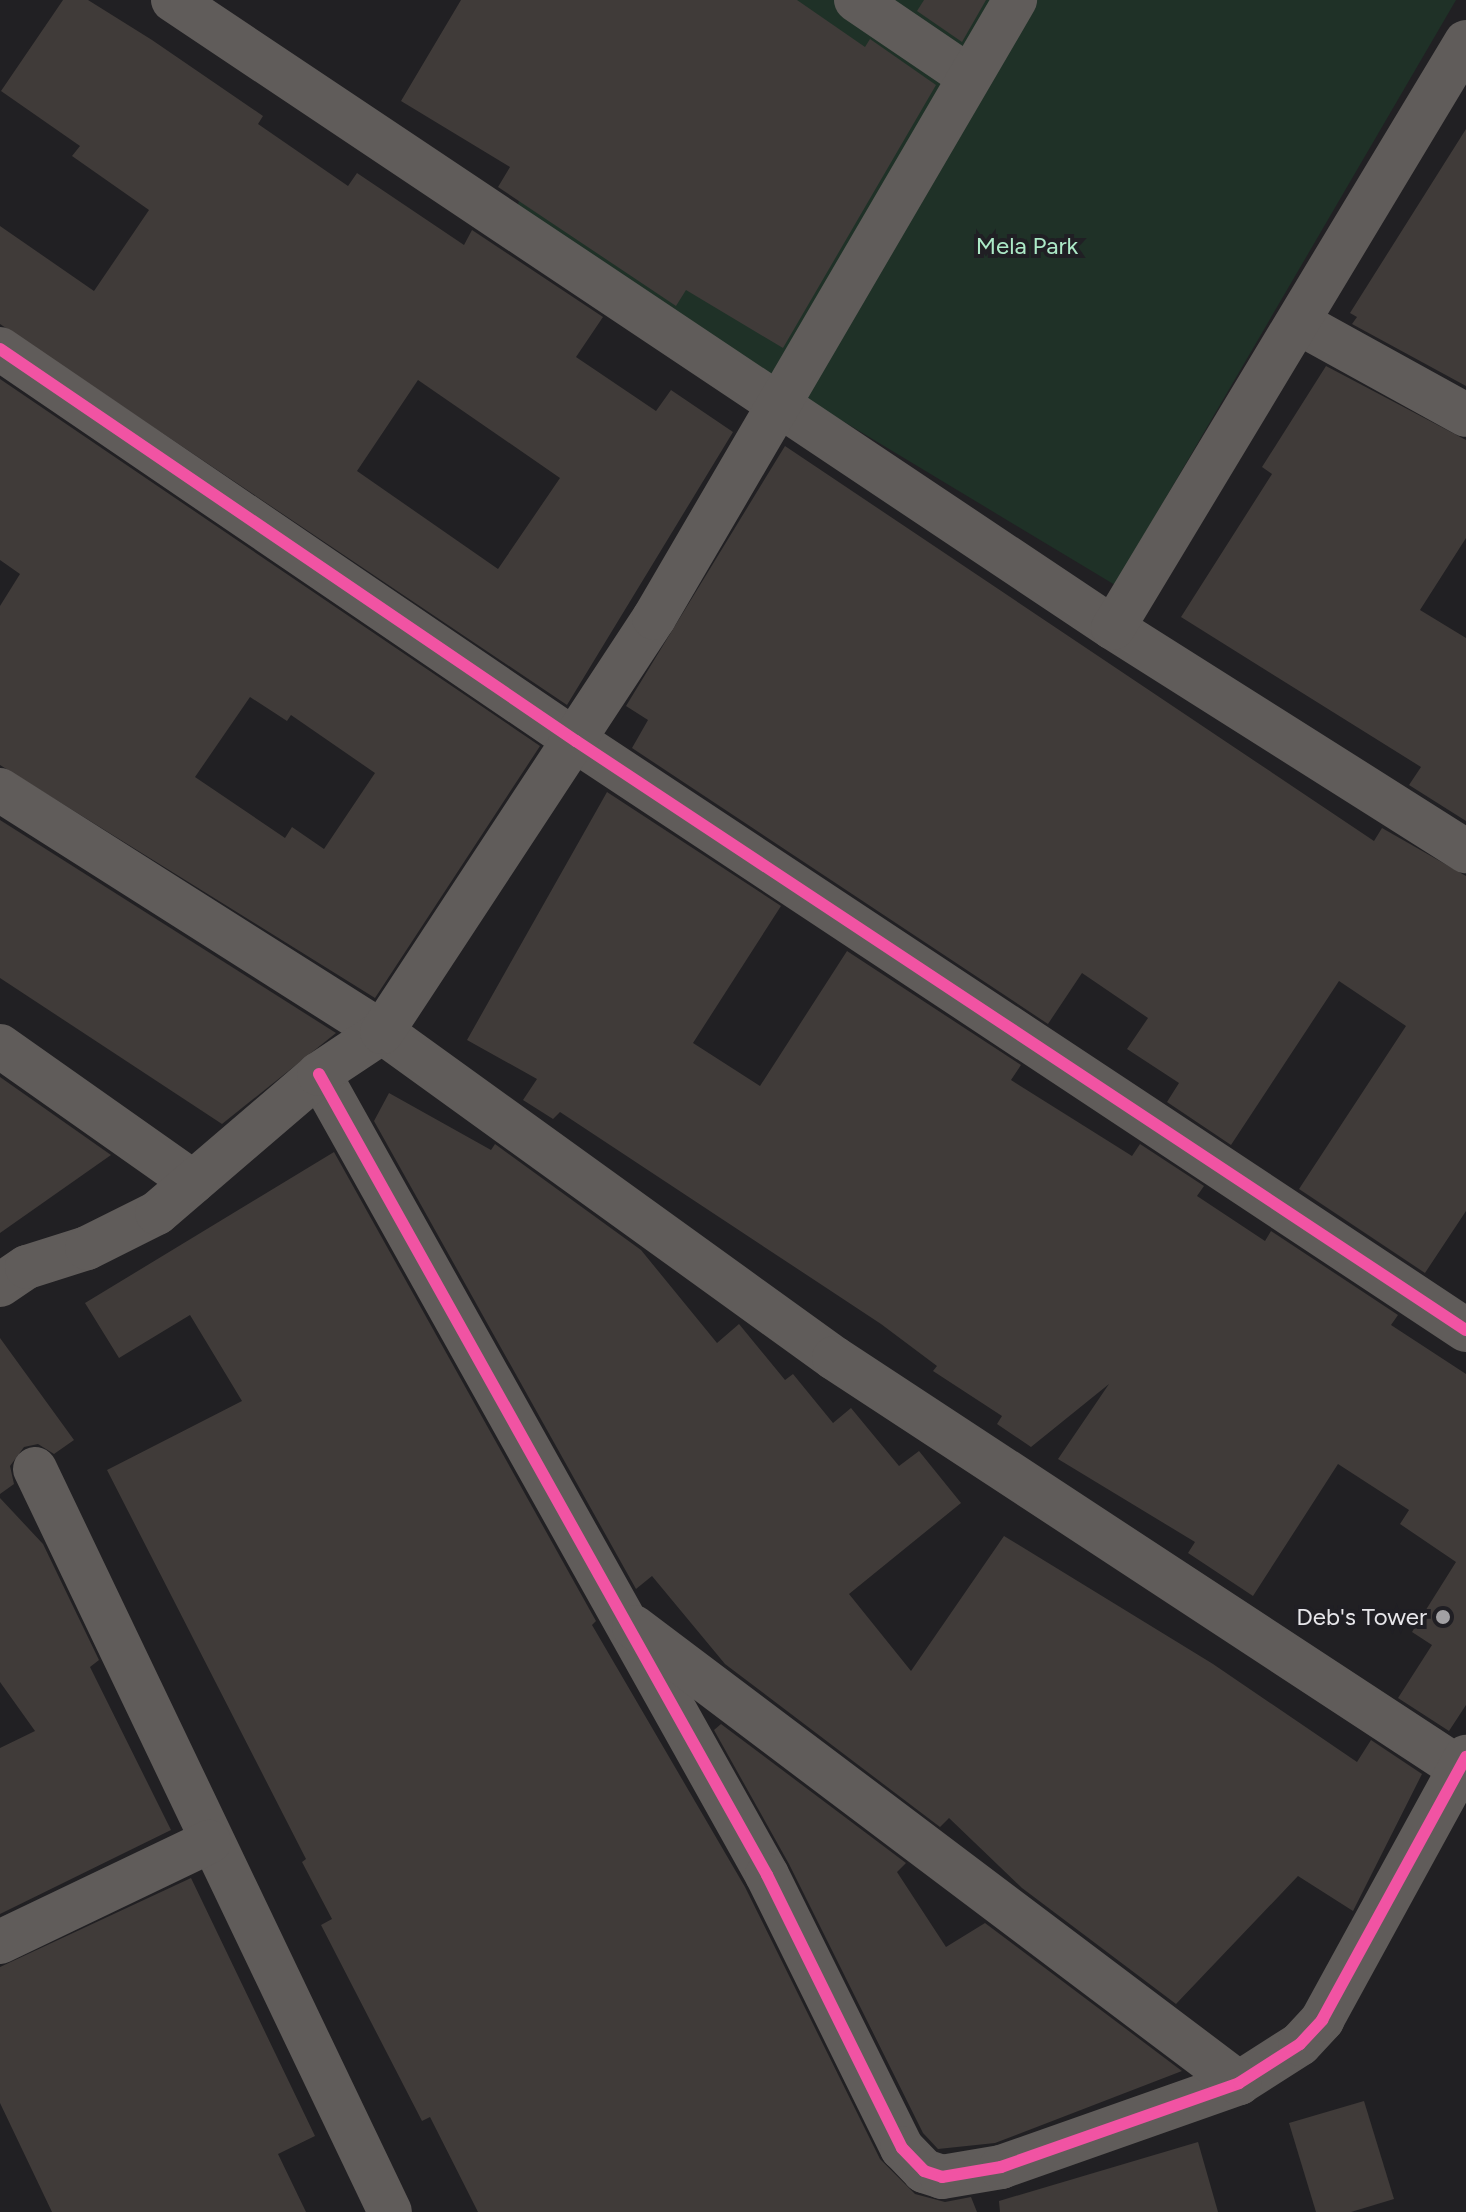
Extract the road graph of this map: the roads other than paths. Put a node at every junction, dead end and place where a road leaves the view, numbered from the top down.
1 (173, 0) edge
2 (856, 0) edge
3 (1015, 0) edge
4 (1466, 42) edge
5 (968, 76) junction
6 (1301, 324) junction
7 (0, 349) edge
8 (781, 408) junction
9 (1466, 415) edge
10 (1113, 628) junction
11 (576, 741) junction
12 (0, 790) edge
13 (1466, 851) edge
14 (382, 1032) junction
15 (0, 1046) edge
16 (319, 1074) junction
17 (193, 1182) junction
18 (9, 1267) edge
19 (1466, 1330) edge
20 (35, 1469) dead end
21 (619, 1616) junction
22 (1464, 1764) edge
23 (209, 1842) junction
24 (0, 1942) edge
25 (1239, 2083) junction
26 (390, 2212) edge

1 - 8 street
2 - 5 street
3 - 5 street
4 - 6 street
5 - 8 street
6 - 9 street
6 - 10 street
7 - 11 street
8 - 10 street
8 - 11 street
10 - 13 street
11 - 14 street
11 - 19 street
12 - 14 street
14 - 16 street
14 - 22 street
15 - 17 street
16 - 17 street
16 - 21 street
17 - 18 street
20 - 23 street
21 - 25 street
21 - 25 street
22 - 25 street
23 - 24 street
23 - 26 street

